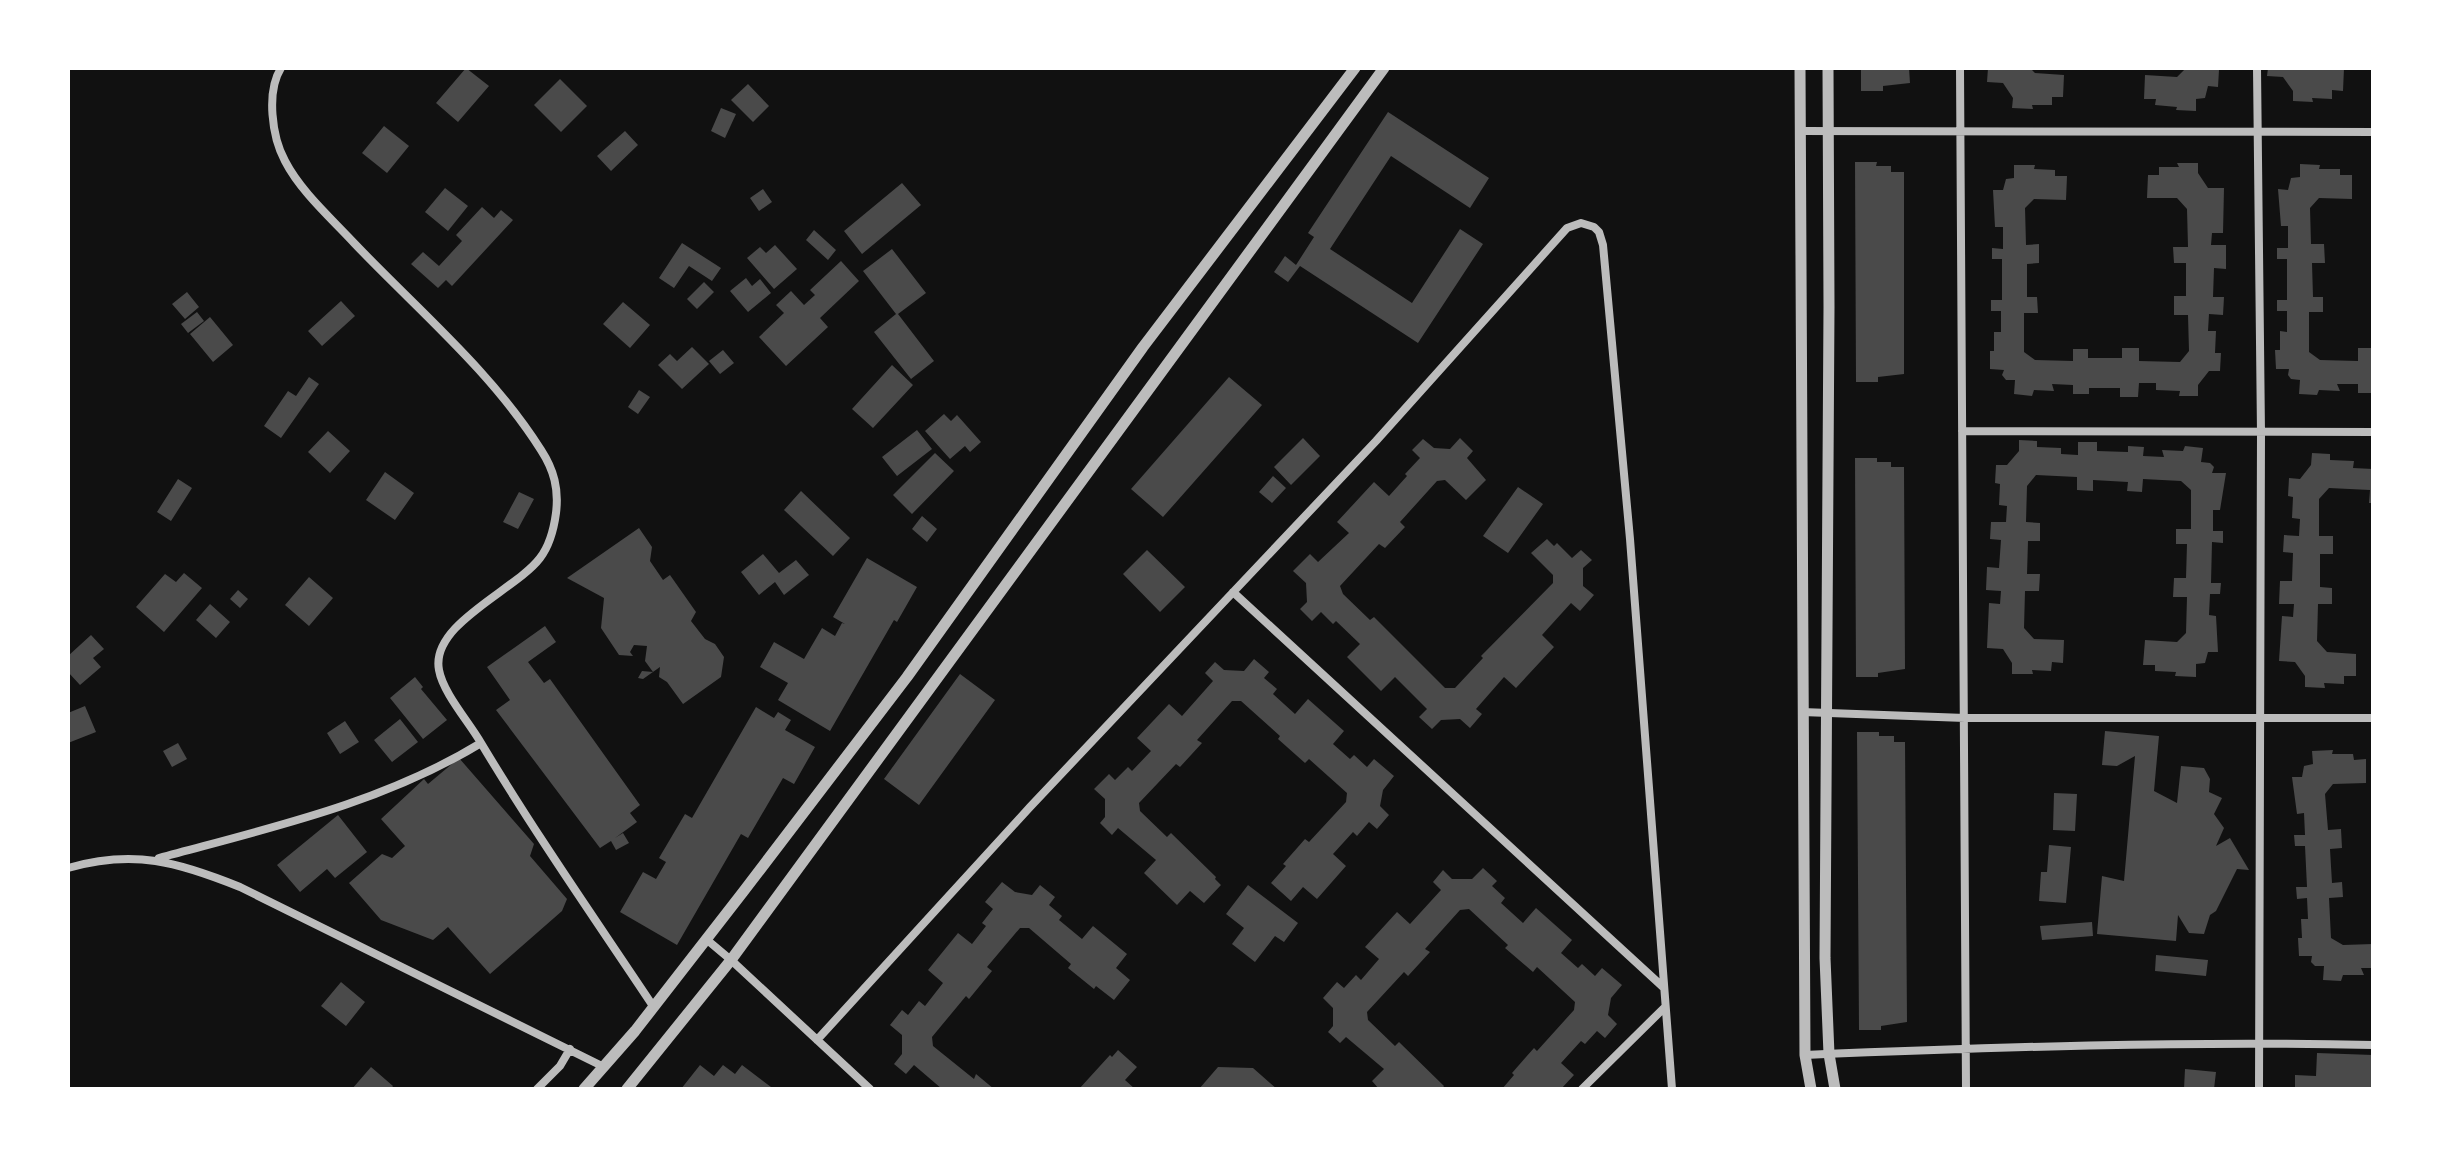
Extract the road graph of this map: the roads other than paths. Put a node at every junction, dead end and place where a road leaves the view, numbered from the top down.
1 (281, 68) edge
2 (1384, 68) edge
3 (1800, 68) edge
4 (1828, 68) edge
5 (1960, 68) edge
6 (2257, 68) edge
7 (1351, 69) edge
8 (1799, 131) junction
9 (1827, 131) junction
10 (2257, 131) junction
11 (1959, 132) junction
12 (2373, 132) edge
13 (1962, 431) junction
14 (2373, 432) edge
15 (2261, 433) junction
16 (1233, 592) junction
17 (1802, 712) junction
18 (1827, 713) junction
19 (2260, 716) junction
20 (1965, 718) junction
21 (2373, 718) edge
22 (481, 743) junction
23 (154, 860) junction
24 (68, 868) edge
25 (706, 939) junction
26 (731, 960) junction
27 (1664, 987) junction
28 (653, 1006) junction
29 (1665, 1007) junction
30 (817, 1040) junction
31 (2259, 1043) junction
32 (2373, 1045) edge
33 (1965, 1048) junction
34 (570, 1049) junction
35 (1829, 1054) junction
36 (1805, 1055) junction
37 (604, 1067) junction
38 (537, 1089) edge
39 (584, 1089) edge
40 (627, 1089) edge
41 (870, 1089) edge
42 (1582, 1089) edge
43 (1672, 1089) edge
44 (1811, 1089) edge
45 (1835, 1089) edge
46 (1966, 1089) edge
47 (2259, 1089) edge

1 - 22 street
2 - 26 street
3 - 8 street
4 - 9 street
5 - 11 street
6 - 10 street
7 - 25 street
8 - 9 street
8 - 17 street
9 - 11 street
9 - 18 street
10 - 11 street
10 - 12 street
10 - 15 street
11 - 13 street
13 - 15 street
13 - 20 street
14 - 15 street
15 - 19 street
16 - 27 street
16 - 27 street
16 - 30 street
17 - 18 street
17 - 36 street
18 - 20 street
18 - 35 street
19 - 20 street
19 - 21 street
19 - 31 street
20 - 33 street
22 - 23 street
22 - 28 street
23 - 24 street
23 - 34 street
25 - 26 street
25 - 28 street
26 - 30 street
26 - 40 street
27 - 29 street
28 - 37 street
29 - 42 street
29 - 43 street
30 - 41 street
31 - 32 street
31 - 33 street
31 - 47 street
33 - 35 street
33 - 46 street
34 - 37 street
34 - 38 street
35 - 36 street
35 - 45 street
36 - 44 street
37 - 39 street

